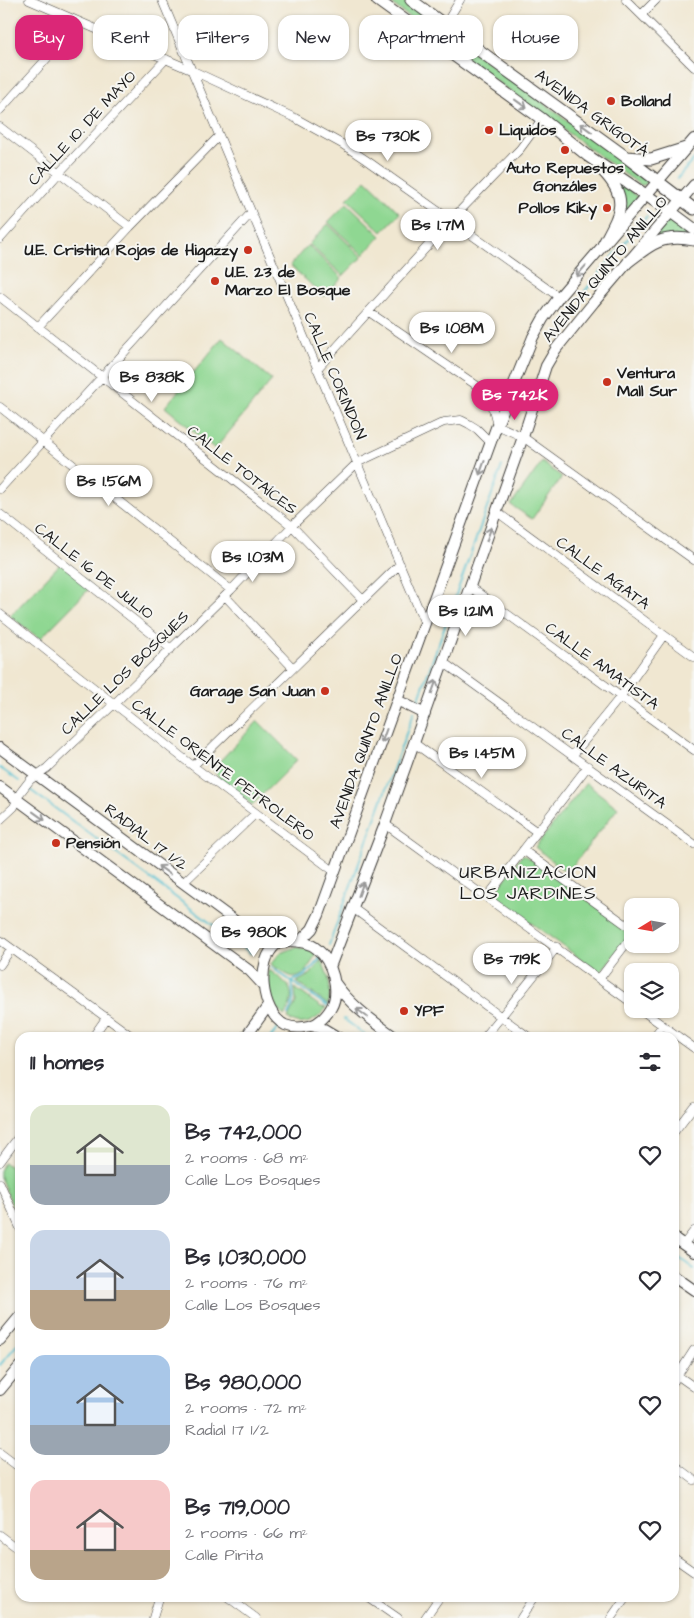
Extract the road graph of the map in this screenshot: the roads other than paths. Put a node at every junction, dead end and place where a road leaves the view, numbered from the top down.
1 (29, 0) edge
2 (162, 0) edge
3 (377, 0) edge
4 (411, 0) edge
5 (460, 0) edge
6 (626, 0) edge
7 (656, 0) edge
8 (642, 14) junction
9 (64, 15) edge
10 (431, 15) edge
11 (451, 15) edge
12 (483, 53) edge
13 (45, 60) edge
14 (165, 60) edge
15 (168, 60) edge
16 (694, 67) edge
17 (191, 70) junction
18 (0, 110) edge
19 (542, 119) junction
20 (0, 127) edge
21 (218, 136) junction
22 (694, 139) edge
23 (686, 148) junction
24 (588, 156) junction
25 (626, 156) junction
26 (59, 173) junction
27 (658, 181) junction
28 (694, 185) edge
29 (646, 195) junction
30 (681, 200) junction
31 (694, 209) edge
32 (671, 212) junction
33 (252, 213) junction
34 (451, 220) junction
35 (130, 227) junction
36 (694, 229) edge
37 (0, 239) edge
38 (694, 240) edge
39 (603, 246) junction
40 (629, 261) junction
41 (0, 297) edge
42 (559, 297) junction
43 (369, 312) junction
44 (38, 326) junction
45 (317, 369) junction
46 (102, 378) junction
47 (0, 407) edge
48 (498, 425) junction
49 (523, 437) junction
50 (44, 441) junction
51 (491, 443) junction
52 (357, 463) junction
53 (0, 489) edge
54 (497, 512) junction
55 (0, 514) edge
56 (292, 526) junction
57 (694, 560) edge
58 (400, 564) junction
59 (470, 587) junction
60 (231, 590) junction
61 (225, 596) junction
62 (363, 600) junction
63 (0, 614) edge
64 (425, 624) junction
65 (664, 635) junction
66 (171, 649) junction
67 (694, 657) edge
68 (444, 662) junction
69 (293, 668) junction
70 (621, 696) junction
71 (398, 700) junction
72 (114, 704) junction
73 (425, 714) junction
74 (414, 743) junction
75 (0, 748) edge
76 (694, 750) edge
77 (573, 755) junction
78 (194, 766) junction
79 (588, 766) junction
80 (37, 775) junction
81 (0, 787) edge
82 (17, 799) junction
83 (256, 813) junction
84 (0, 820) edge
85 (385, 824) junction
86 (537, 832) junction
87 (694, 844) edge
88 (523, 850) junction
89 (335, 872) junction
90 (183, 883) junction
91 (487, 897) junction
92 (354, 908) junction
93 (624, 924) edge
94 (0, 940) edge
95 (300, 941) junction
96 (278, 944) junction
97 (624, 946) edge
98 (557, 947) junction
99 (11, 949) junction
100 (0, 965) edge
101 (330, 967) junction
102 (600, 978) junction
103 (334, 982) junction
104 (263, 985) junction
105 (624, 997) edge
106 (268, 1006) junction
107 (501, 1016) junction
108 (106, 1018) junction
109 (652, 1018) edge
110 (311, 1026) junction
111 (662, 1026) junction
112 (297, 1028) junction
113 (96, 1032) edge
114 (126, 1032) edge
115 (249, 1032) edge
116 (294, 1032) edge
117 (329, 1032) edge
118 (388, 1032) edge
119 (489, 1032) edge
120 (522, 1032) edge
121 (658, 1032) edge
122 (671, 1032) edge
123 (679, 1038) edge
124 (694, 1048) edge
125 (694, 1106) edge
126 (679, 1126) edge
127 (15, 1142) edge
128 (0, 1162) edge
129 (0, 1183) edge
130 (15, 1217) edge
131 (694, 1231) edge
132 (679, 1240) edge
133 (679, 1242) edge
134 (694, 1252) edge
135 (679, 1280) edge
136 (694, 1290) edge
137 (15, 1322) edge
138 (0, 1340) edge
139 (694, 1350) edge
140 (679, 1373) edge
141 (15, 1374) edge
142 (679, 1380) edge
143 (694, 1387) edge
144 (0, 1390) edge
145 (0, 1453) edge
146 (15, 1464) edge
147 (679, 1469) edge
148 (694, 1480) edge
149 (0, 1535) edge
150 (15, 1546) edge
151 (679, 1562) edge
152 (694, 1572) edge
153 (158, 1602) edge
154 (234, 1602) edge
155 (375, 1602) edge
156 (436, 1602) edge
157 (531, 1602) edge
158 (622, 1602) edge
159 (153, 1618) edge
160 (256, 1618) edge
161 (398, 1618) edge
162 (425, 1618) edge
163 (521, 1618) edge
164 (611, 1618) edge

1 - 9 street
2 - 17 street, CALLE CORINDON
3 -> 19 highway
4 - 10 highway, AVENIDA GRIGOTÁ
5 - 11 street
6 - 8 street
7 - 8 street
8 - 16 street
25 -> 12 highway, AVENIDA GRIGOTÁ
13 - 18 street
14 - 26 street, CALLE 1O. DE MAYO
15 - 17 street
17 - 21 street, CALLE CORINDON
17 - 34 street
19 - 24 highway
19 - 34 street
20 - 26 street
21 - 33 street, CALLE CORINDON
21 - 35 street
22 - 23 main road, AVENIDA QUINTO ANILLO
23 - 25 highway
23 - 27 main road, AVENIDA QUINTO ANILLO
24 - 29 highway
24 - 39 highway
25 - 27 highway, AVENIDA GRIGOTÁ
26 - 35 street
26 - 37 street, CALLE 1O. DE MAYO
27 - 29 main road, AVENIDA QUINTO ANILLO
27 - 30 highway, AVENIDA GRIGOTÁ
28 - 30 main road, AVENIDA QUINTO ANILLO
29 - 32 highway
29 - 39 main road, AVENIDA QUINTO ANILLO
30 - 31 highway, AVENIDA GRIGOTÁ
30 - 32 main road, AVENIDA QUINTO ANILLO
32 - 36 highway
32 - 40 main road, AVENIDA QUINTO ANILLO
33 - 45 street, CALLE CORINDON
33 - 46 street
34 - 42 street
34 - 43 street
35 - 44 street
38 - 40 highway
39 -> 42 main road, AVENIDA QUINTO ANILLO
40 - 49 main road, AVENIDA QUINTO ANILLO
41 - 44 street, CALLE TOTAÍCES
42 - 48 main road, AVENIDA QUINTO ANILLO
43 - 45 street
43 - 48 street
44 - 46 street, CALLE TOTAÍCES
45 - 52 street, CALLE CORINDON
46 - 50 street
46 - 56 street, CALLE TOTAÍCES
47 - 50 street
48 - 49 street
48 - 51 main road, AVENIDA QUINTO ANILLO
49 - 54 main road, AVENIDA QUINTO ANILLO
49 - 57 street
50 - 53 street
50 - 60 street
51 - 52 street, CALLE LOS BOSQUES
51 -> 64 main road, AVENIDA QUINTO ANILLO
52 - 56 street, CALLE LOS BOSQUES
52 - 58 street, CALLE CORINDON
59 -> 54 main road, AVENIDA QUINTO ANILLO
54 - 65 street, CALLE AGATA
55 - 66 street, CALLE 16 DE JULIO
56 - 60 street, CALLE LOS BOSQUES
56 - 62 street, CALLE TOTAÍCES
58 - 62 street
58 - 64 street, CALLE CORINDON
59 - 68 main road, AVENIDA QUINTO ANILLO
59 - 70 street, CALLE AMATISTA
60 - 61 street, CALLE LOS BOSQUES
61 - 66 street, CALLE LOS BOSQUES
61 - 69 street
62 - 69 street
63 - 72 street, CALLE ORIENTE PETROLERO
64 - 71 main road, AVENIDA QUINTO ANILLO
65 - 67 street, CALLE AGATA
65 - 70 street
66 - 72 street, CALLE LOS BOSQUES
73 -> 68 main road, AVENIDA QUINTO ANILLO
68 - 77 street, CALLE AZURITA
69 - 78 street
70 - 76 street, CALLE AMATISTA
70 - 77 street
71 - 73 main road
71 -> 89 main road, AVENIDA QUINTO ANILLO
72 - 78 street, CALLE ORIENTE PETROLERO
72 - 80 street, CALLE LOS BOSQUES
73 - 74 main road, AVENIDA QUINTO ANILLO
74 - 85 main road, AVENIDA QUINTO ANILLO
74 - 86 street
75 - 80 main road, RADIAL 17 1/2
77 - 79 street, CALLE AZURITA
78 - 83 street, CALLE ORIENTE PETROLERO
79 - 86 street
79 - 87 street, CALLE AZURITA
80 - 82 street, CALLE LOS BOSQUES
90 -> 80 main road, RADIAL 17 1/2
81 - 82 main road
82 - 84 street, CALLE LOS BOSQUES
82 -> 104 main road
83 - 89 street, CALLE ORIENTE PETROLERO
83 - 90 street
85 - 91 street
92 -> 85 main road, AVENIDA QUINTO ANILLO
86 - 88 street
88 - 91 street
88 - 93 street
89 - 95 main road, AVENIDA QUINTO ANILLO
90 - 96 main road, RADIAL 17 1/2
91 - 98 street
92 - 101 main road, AVENIDA QUINTO ANILLO
92 - 107 street
94 - 99 street
95 - 96 main road
95 - 101 main road
96 - 104 main road
97 - 102 street
98 - 102 street
98 - 107 street
99 - 100 street
99 - 108 street
101 - 103 main road
102 - 105 street
103 - 110 main road
118 -> 103 main road
104 - 106 main road
106 - 112 main road
106 - 115 main road
107 - 119 street
107 - 120 street
108 - 113 street
108 - 114 street
109 - 111 street
110 - 112 main road
110 - 117 main road
111 - 121 street
111 - 122 street
112 - 116 main road
123 - 124 street
125 - 126 street
127 - 128 street
129 - 130 street
131 - 132 street
133 - 134 main road
135 - 136 main road
137 - 138 main road
139 - 140 street
141 - 144 main road
142 - 143 street
145 - 146 street
147 - 148 street
149 - 150 street
151 - 152 street
153 - 159 street
154 - 160 street
155 - 161 street
156 - 162 street
157 - 163 street
158 - 164 street

